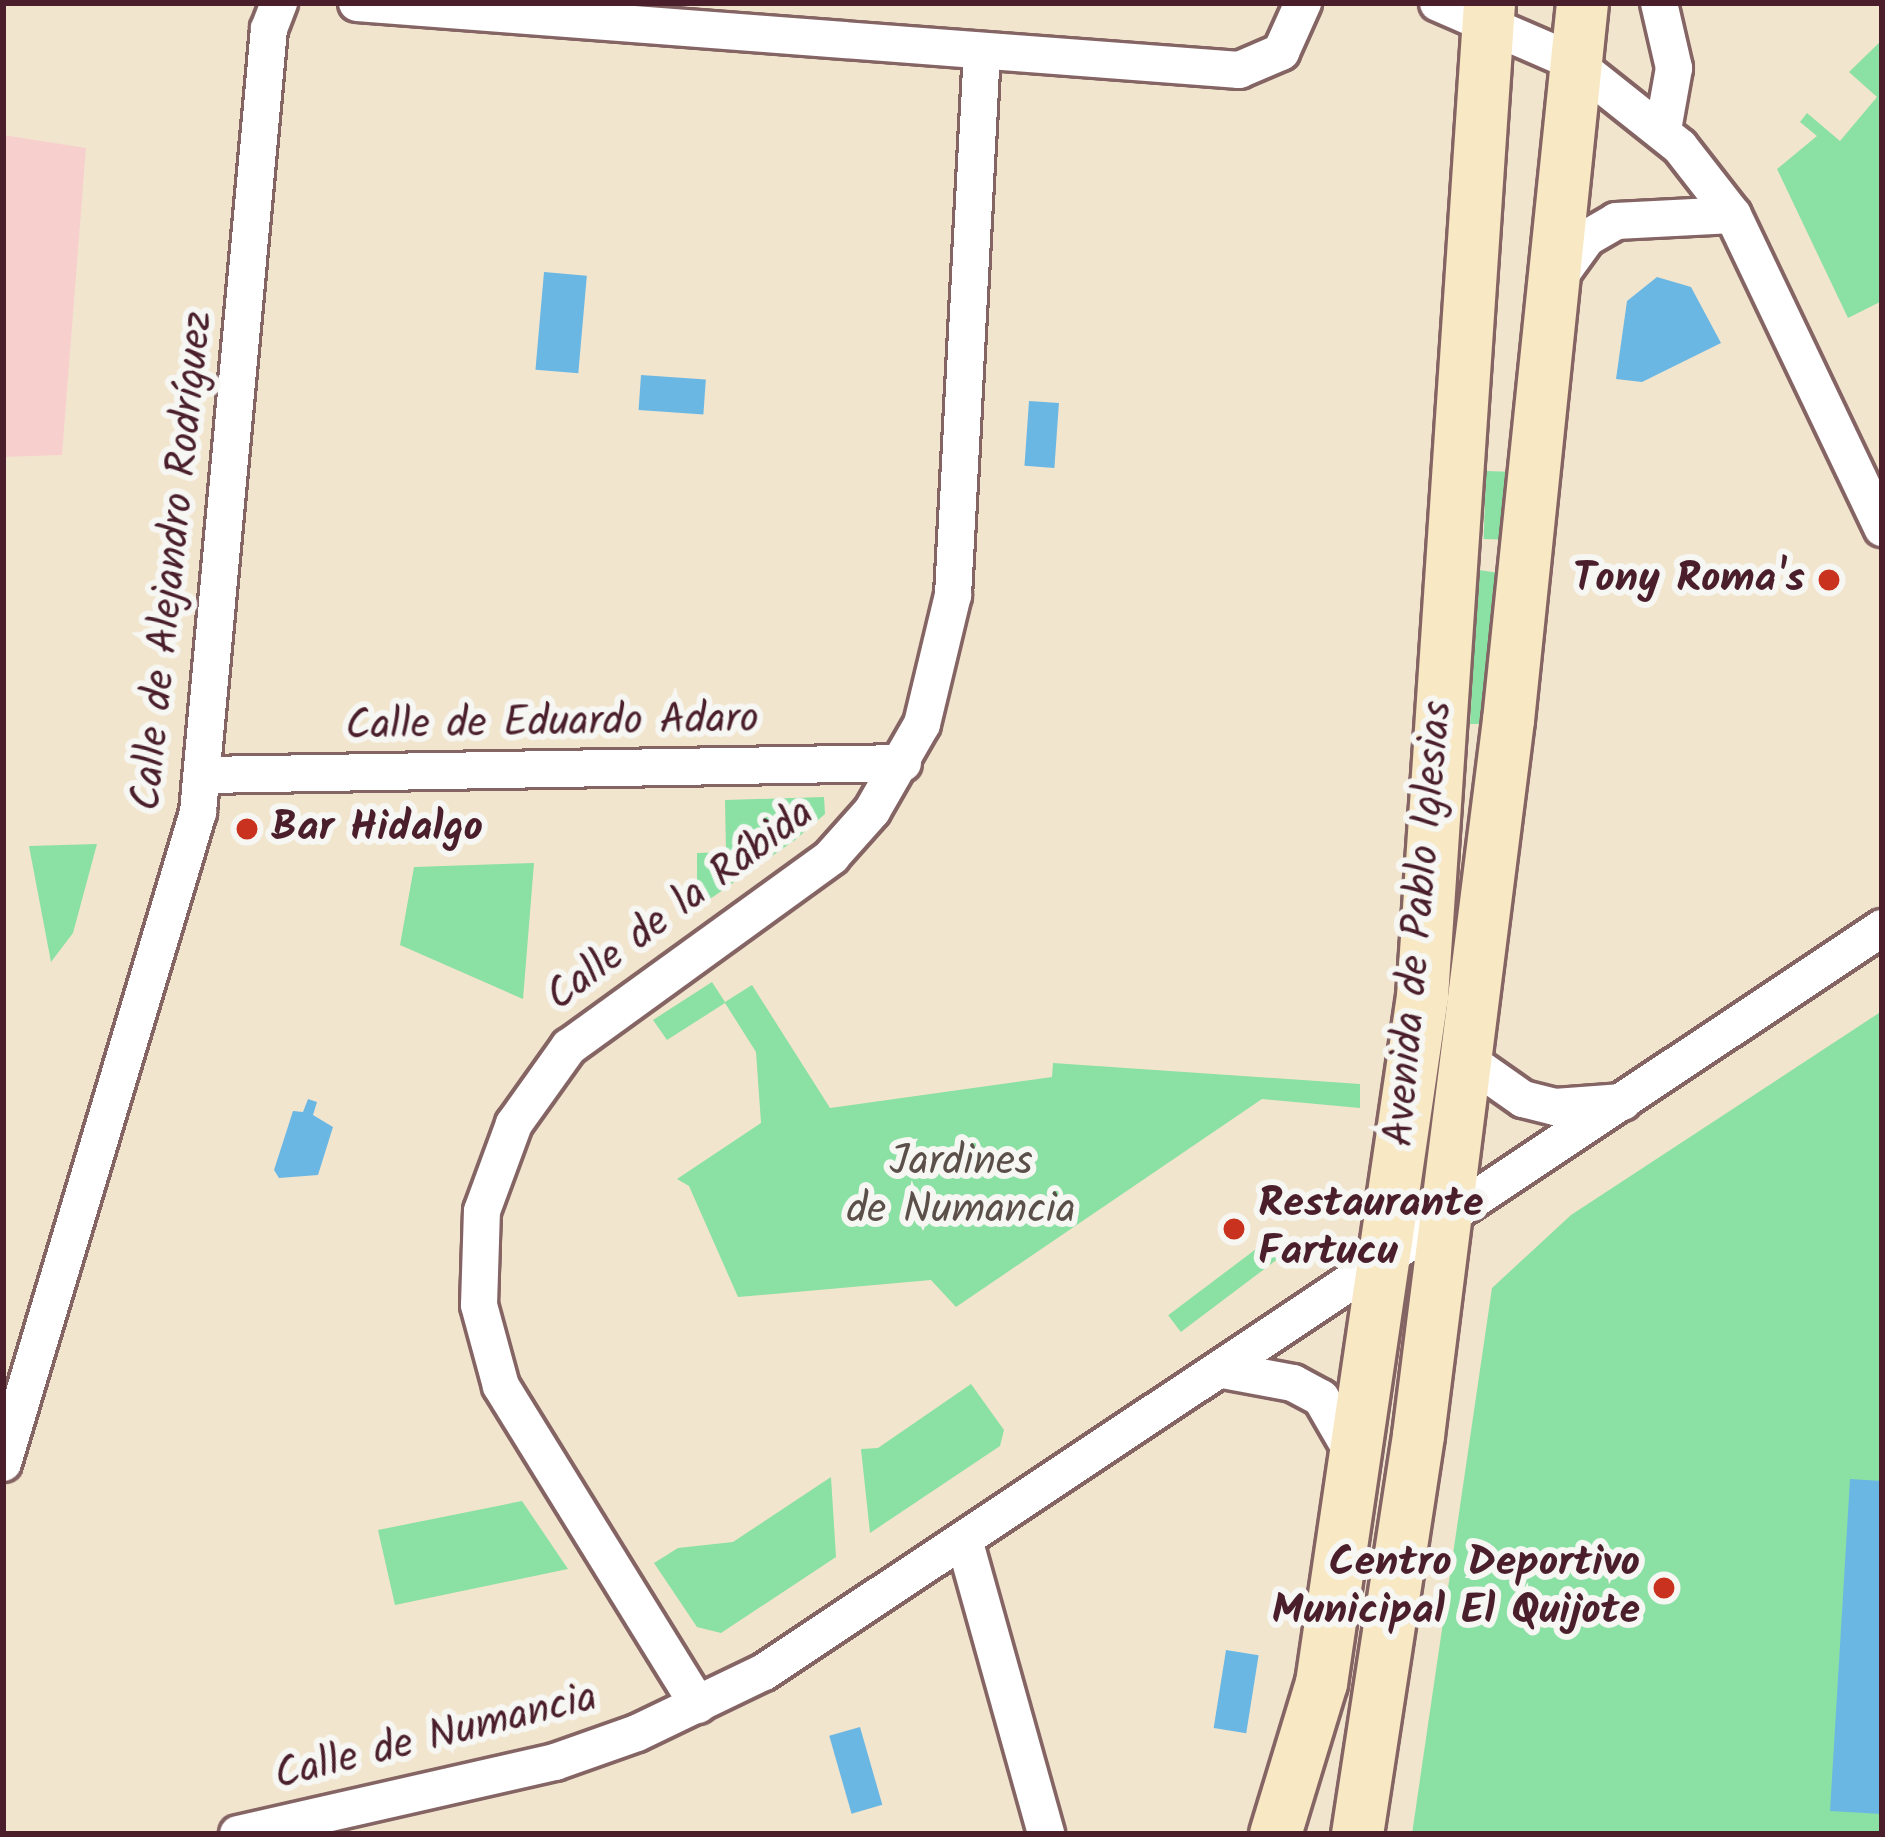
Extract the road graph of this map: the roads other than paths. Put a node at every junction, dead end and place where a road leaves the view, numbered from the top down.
1 (278, 3) edge
2 (357, 3) edge
3 (1303, 3) edge
4 (1582, 3) edge
5 (1659, 3) edge
6 (1471, 8) edge
7 (982, 51) junction
8 (1572, 61) junction
9 (1663, 130) junction
10 (1733, 215) junction
11 (1550, 289) junction
12 (1882, 528) edge
13 (903, 763) junction
14 (204, 776) junction
15 (1882, 928) edge
16 (1466, 1059) junction
17 (1626, 1102) junction
18 (1445, 1217) junction
19 (1382, 1262) junction
20 (1223, 1370) junction
21 (1354, 1455) junction
22 (3, 1463) edge
23 (965, 1543) junction
24 (698, 1705) junction
25 (238, 1834) edge
26 (1046, 1834) edge
27 (1275, 1834) edge
28 (1357, 1834) edge

1 - 14 street, Calle de Alejandro Rodríguez
2 - 7 street
3 - 7 street
4 - 8 street, Avenida de Pablo Iglesias
5 - 9 street
6 - 8 street
6 - 19 street, Avenida de Pablo Iglesias
7 - 13 street, Calle de la Rábida
8 - 9 street
8 - 11 street, Avenida de Pablo Iglesias
9 - 10 street
10 - 11 street, Avenida de Pablo Iglesias
10 - 12 street
11 - 16 street, Avenida de Pablo Iglesias
13 - 14 street, Calle de Eduardo Adaro
13 - 24 street, Calle de la Rábida
14 - 22 street, Calle de Alejandro Rodríguez
15 - 17 street, Calle de Numancia
16 - 17 street, Calle de Numancia
16 - 18 street, Avenida de Pablo Iglesias
17 - 18 street, Calle de Numancia
18 - 19 street, Calle de Numancia
18 - 28 street, Avenida de Pablo Iglesias
19 - 20 street, Calle de Numancia
19 - 21 street, Avenida de Pablo Iglesias
20 - 21 street
20 - 23 street, Calle de Numancia
21 - 27 street, Avenida de Pablo Iglesias
23 - 24 street, Calle de Numancia
23 - 26 street
24 - 25 street, Calle de Numancia

